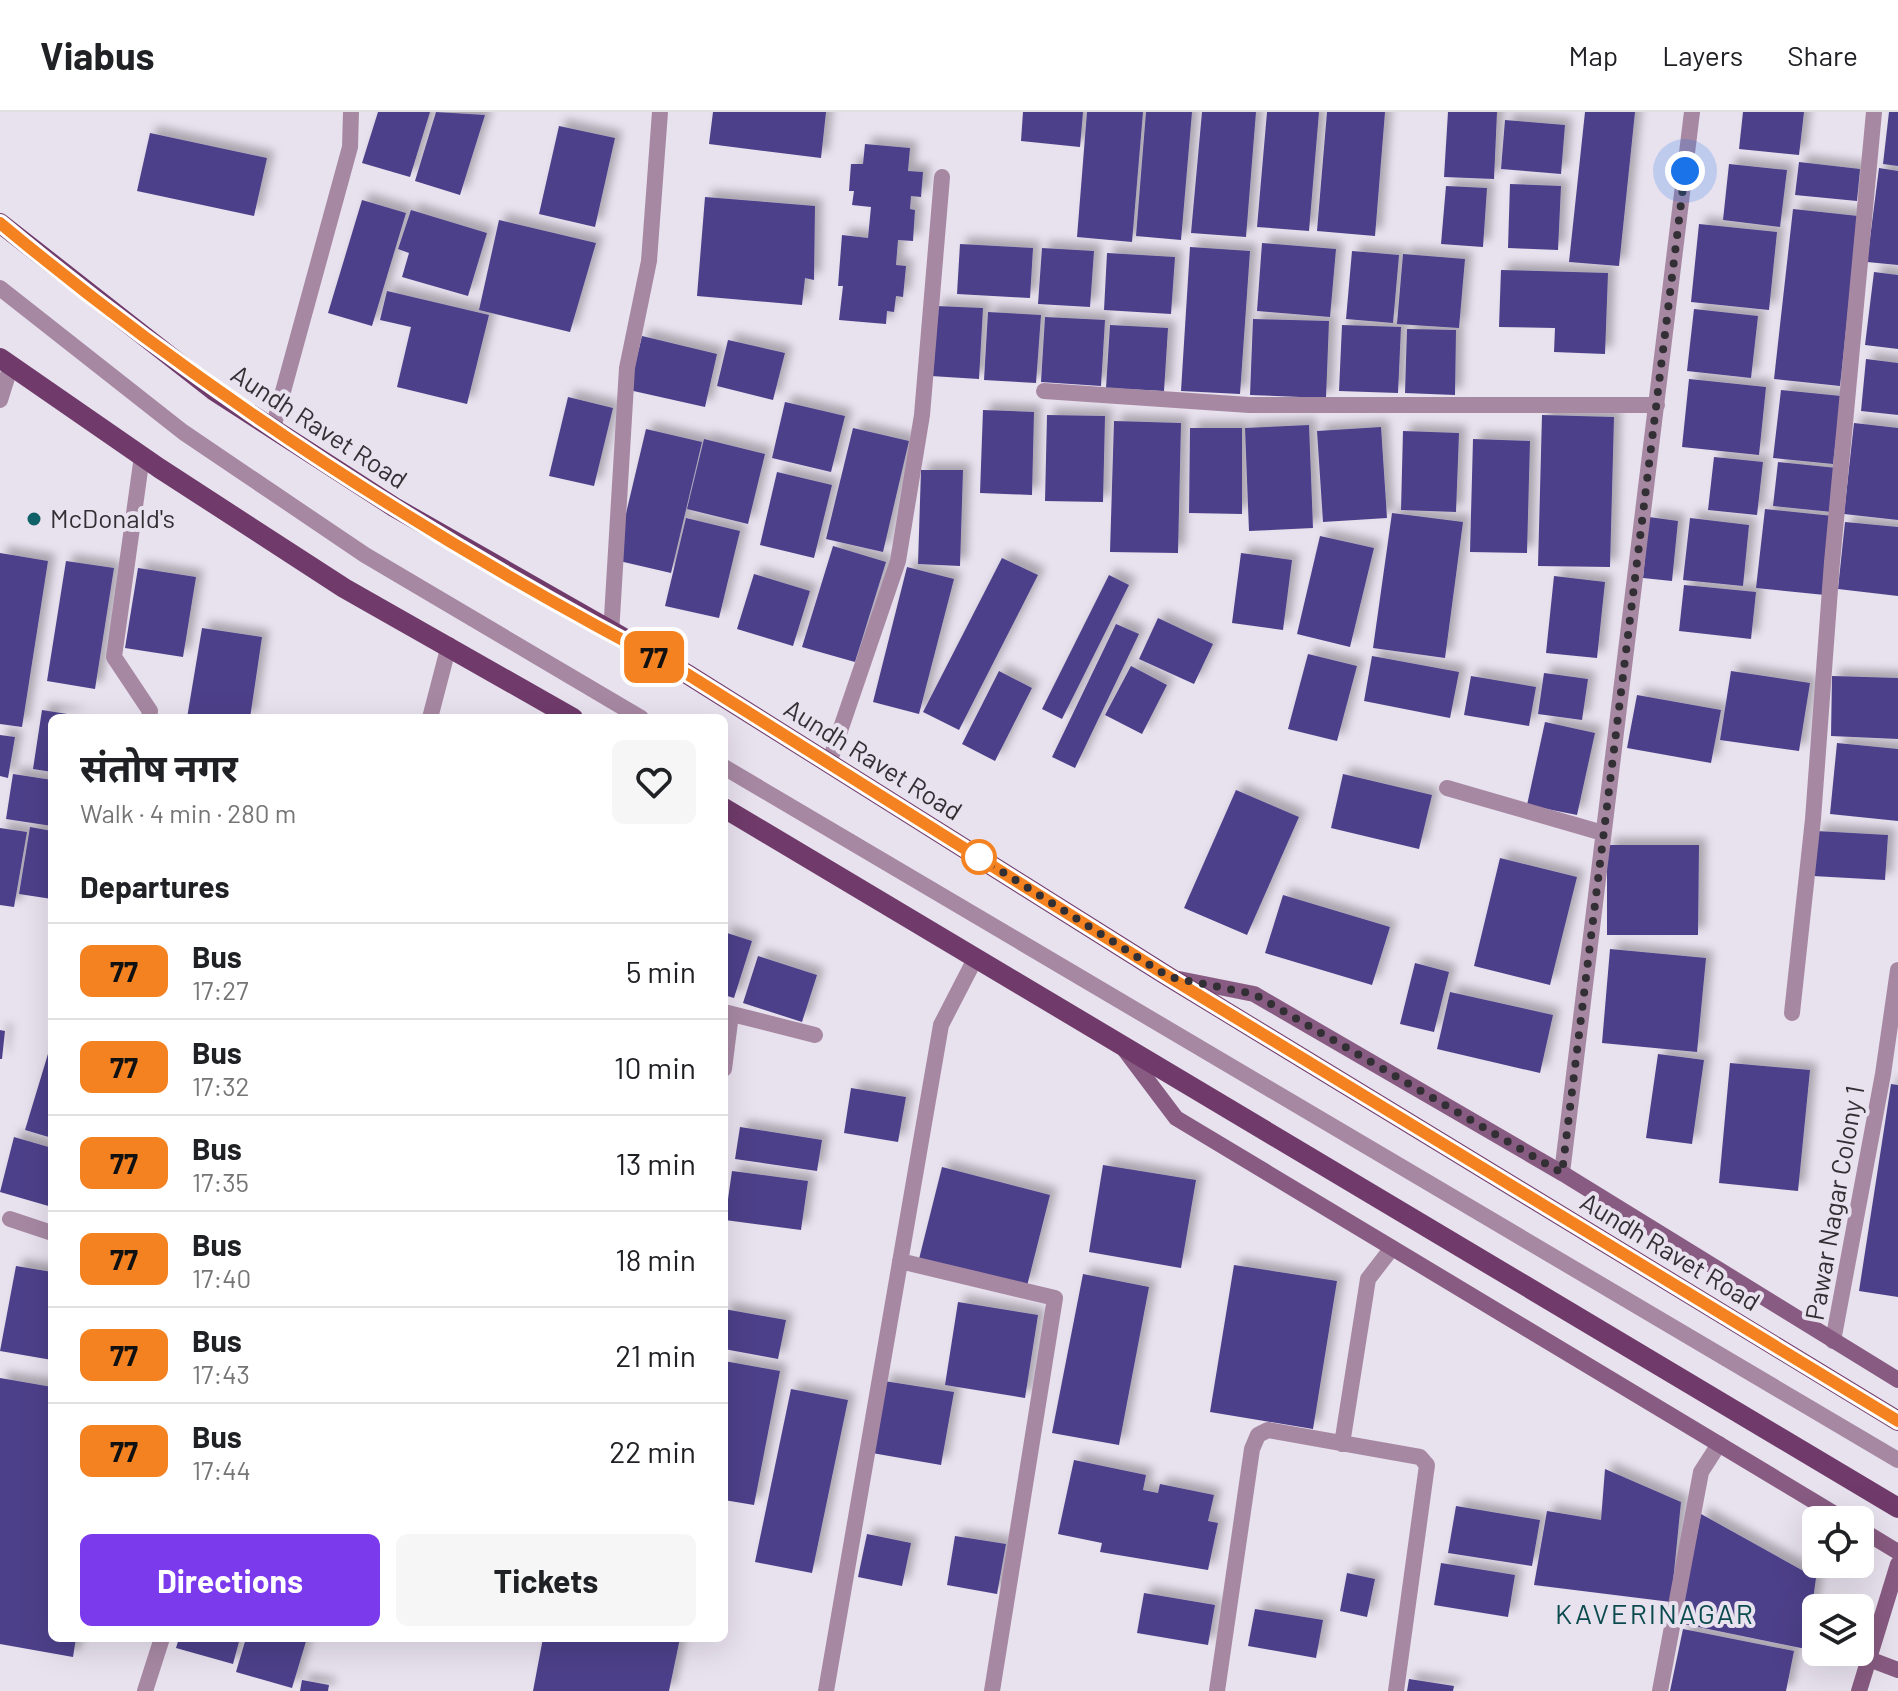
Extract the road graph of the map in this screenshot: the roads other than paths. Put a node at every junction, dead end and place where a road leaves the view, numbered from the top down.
1 (351, 112) edge
2 (660, 112) edge
3 (1692, 112) edge
4 (1874, 112) edge
5 (942, 177) dead end
6 (0, 223) edge
7 (0, 288) edge
8 (6, 362) edge
9 (1044, 391) dead end
10 (0, 400) edge
11 (1657, 405) junction
12 (273, 428) junction
13 (142, 456) junction
14 (611, 634) junction
15 (449, 645) junction
16 (150, 714) edge
17 (431, 714) edge
18 (566, 714) edge
19 (634, 714) edge
20 (829, 763) junction
21 (728, 769) edge
22 (1447, 788) dead end
23 (728, 810) edge
24 (1603, 833) junction
25 (975, 959) junction
26 (1898, 970) edge
27 (1169, 977) junction
28 (728, 1013) edge
29 (1792, 1013) dead end
30 (815, 1035) dead end
31 (1120, 1043) junction
32 (1890, 1075) edge
33 (1562, 1173) junction
34 (10, 1219) dead end
35 (48, 1232) edge
36 (1392, 1248) junction
37 (900, 1261) junction
38 (1833, 1341) junction
39 (1898, 1380) edge
40 (1898, 1421) edge
41 (1342, 1444) junction
42 (1719, 1444) junction
43 (1898, 1460) edge
44 (1822, 1506) edge
45 (1898, 1508) edge
46 (1874, 1537) edge
47 (1898, 1552) edge
48 (1898, 1564) edge
49 (161, 1642) edge
50 (1874, 1643) edge
51 (1874, 1661) edge
52 (1867, 1666) edge
53 (1898, 1670) edge
54 (145, 1691) edge
55 (826, 1691) edge
56 (992, 1691) edge
57 (1217, 1691) edge
58 (1396, 1691) edge
59 (1660, 1691) edge
60 (1859, 1691) edge

1 - 12 street
2 - 14 street
3 - 11 street
4 - 29 street
5 - 20 street
6 - 12 main road, Aundh Ravet Road
7 - 19 street
8 - 10 street
8 - 13 main road
9 - 11 street
11 - 24 street
12 - 14 main road, Aundh Ravet Road
13 - 15 main road
13 - 16 street
14 - 20 main road, Aundh Ravet Road
15 - 17 street
15 - 18 main road
20 - 27 main road, Aundh Ravet Road
21 - 43 street
22 - 24 street
23 - 25 main road
24 - 33 street
25 - 31 main road
25 - 37 street
26 - 32 street, Pawar Nagar Colony 1
27 - 33 street
27 - 40 main road, Aundh Ravet Road
28 - 30 street
31 - 36 street
31 - 45 main road
32 - 38 street, Pawar Nagar Colony 1
33 - 38 street
34 - 35 street
36 - 41 street
36 - 42 street
37 - 55 street
37 - 56 street
38 - 39 street
41 - 57 street
41 - 58 street
42 - 44 street
42 - 59 street
46 - 47 street
48 - 50 street
49 - 54 street
51 - 53 street
52 - 60 street

